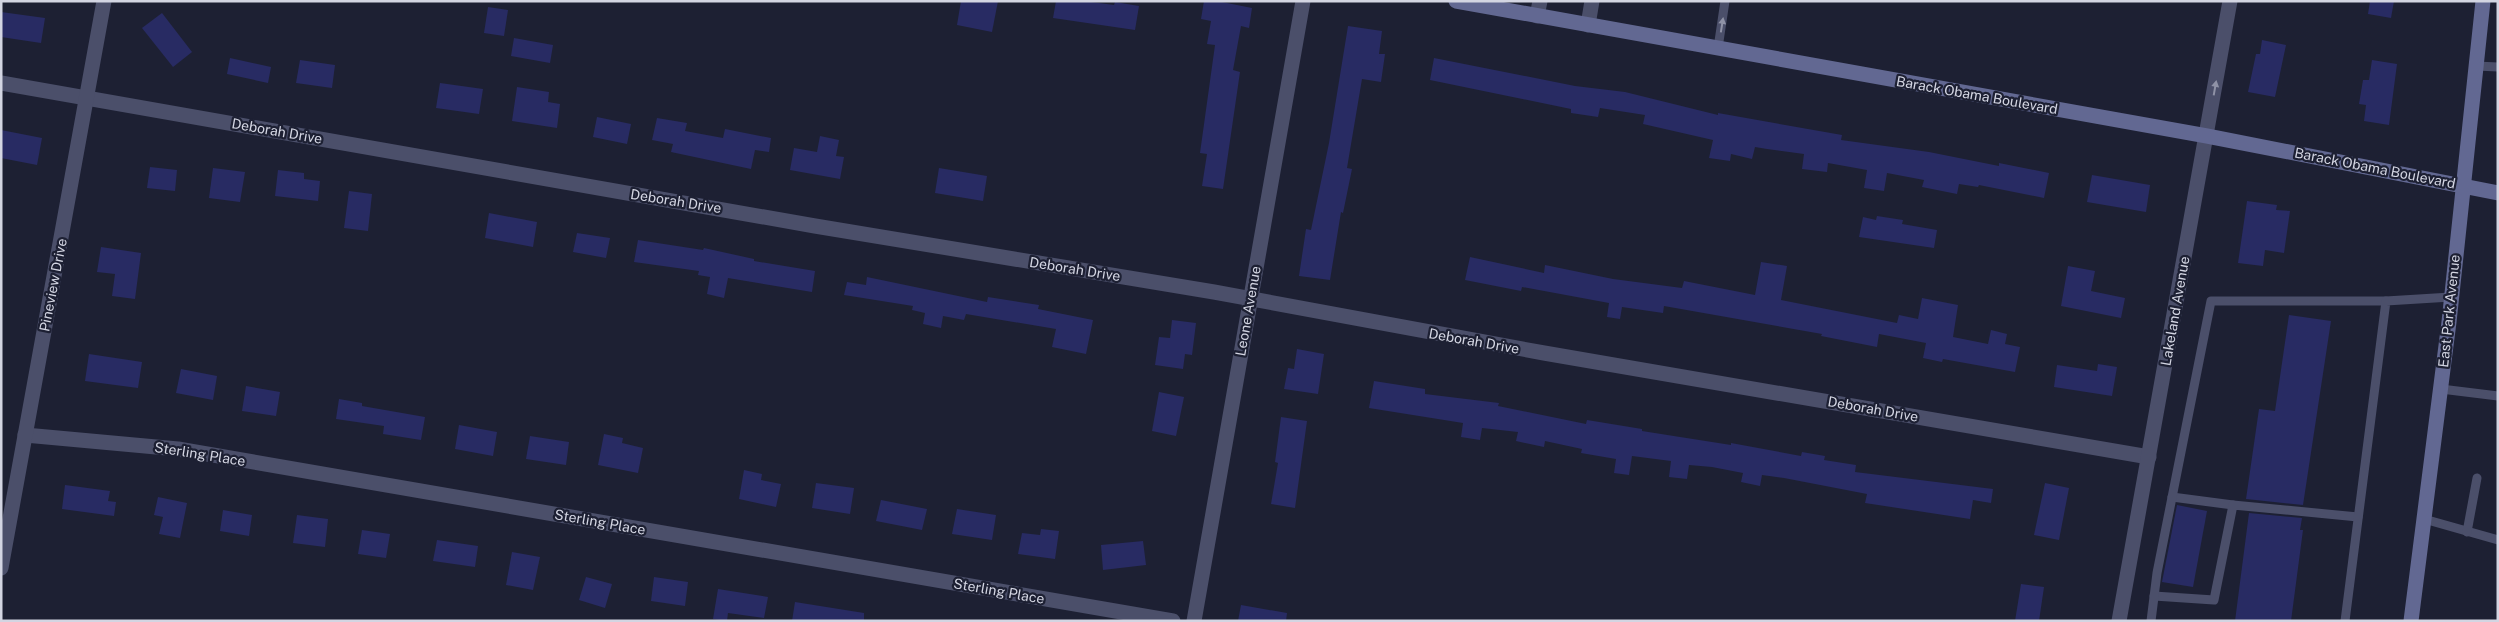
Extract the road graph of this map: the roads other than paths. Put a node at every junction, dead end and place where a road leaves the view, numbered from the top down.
1 (104, 1) edge
2 (1302, 1) edge
3 (1456, 1) edge
4 (1592, 1) edge
5 (1725, 1) edge
6 (2230, 1) edge
7 (2483, 1) edge
8 (1539, 8) edge
9 (1588, 25) junction
10 (1718, 48) junction
11 (2476, 66) junction
12 (2498, 67) edge
13 (1, 83) edge
14 (87, 99) junction
15 (2207, 136) junction
16 (2462, 185) junction
17 (2498, 193) edge
18 (2451, 297) junction
19 (1250, 299) junction
20 (2386, 301) junction
21 (2441, 389) junction
22 (2498, 396) edge
23 (25, 435) junction
24 (2149, 457) junction
25 (2477, 478) dead end
26 (2172, 497) junction
27 (2233, 505) junction
28 (2358, 517) junction
29 (2424, 519) junction
30 (2467, 532) junction
31 (2498, 540) edge
32 (1, 568) edge
33 (2154, 596) junction
34 (1173, 621) edge
35 (1194, 621) edge
36 (2119, 621) edge
37 (2151, 621) edge
38 (2345, 621) edge
39 (2411, 621) edge

1 - 14 street, Pineview Drive
2 - 19 street, Leone Avenue
3 - 8 main road, Barack Obama Boulevard
4 - 9 street
10 -> 5 lane
15 -> 6 street, Lakeland Avenue
7 - 11 main road, East Park Avenue
8 - 9 main road, Barack Obama Boulevard
9 - 10 main road, Barack Obama Boulevard
10 - 15 main road, Barack Obama Boulevard
11 - 12 lane
11 - 16 main road, East Park Avenue
13 - 14 street, Deborah Drive
14 - 19 street, Deborah Drive
14 - 23 street, Pineview Drive
15 - 16 main road, Barack Obama Boulevard
15 - 24 street, Lakeland Avenue
16 - 17 main road, Barack Obama Boulevard
16 - 18 main road, East Park Avenue
18 - 20 lane
18 - 21 main road, East Park Avenue
19 - 24 street, Deborah Drive
19 - 35 street, Leone Avenue
20 - 26 lane
20 - 28 lane
21 - 22 lane
21 - 29 main road, East Park Avenue
23 - 32 street, Pineview Drive
23 - 34 street, Sterling Place
24 - 36 street, Lakeland Avenue
25 - 30 lane
26 - 27 lane
26 - 33 lane
27 - 28 lane
27 - 33 lane
28 - 38 lane
29 - 30 lane
29 - 39 main road, East Park Avenue
30 - 31 lane
33 - 37 lane

